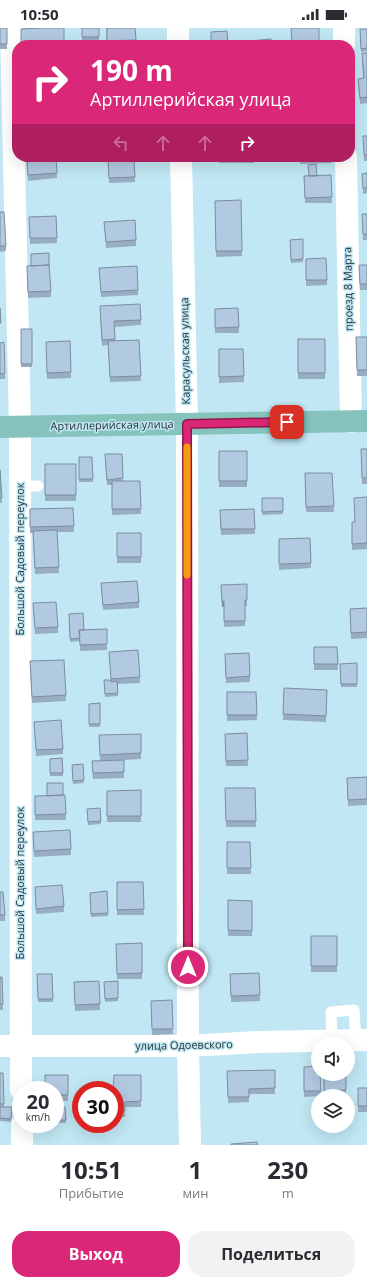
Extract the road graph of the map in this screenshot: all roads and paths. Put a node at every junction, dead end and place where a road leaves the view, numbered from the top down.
1 (11, 28) edge
2 (178, 28) edge
3 (344, 28) edge
4 (178, 40) edge
5 (344, 40) edge
6 (181, 162) edge
7 (346, 162) edge
8 (359, 421) edge
9 (187, 424) junction
10 (10, 427) edge
11 (332, 1037) edge
12 (361, 1040) edge
13 (311, 1041) edge
14 (10, 1046) edge
15 (188, 1046) junction
16 (19, 1081) edge
17 (22, 1133) edge
18 (22, 1145) edge
19 (190, 1145) edge

1 - 10 street, Большой Садовый переулок
2 - 4 street
3 - 5 street
6 - 9 street, Карасульская улица
7 - 8 street, проезд 8 Марта
8 - 9 main road, Артиллерийская улица
9 - 10 main road, Артиллерийская улица
9 - 15 street, Карасульская улица
10 - 14 street, Большой Садовый переулок
11 - 12 lane
13 - 15 street, улица Одоевского
14 - 15 street, улица Одоевского
14 - 16 street, Большой Садовый переулок
15 - 19 street, Карасульская улица
17 - 18 street

